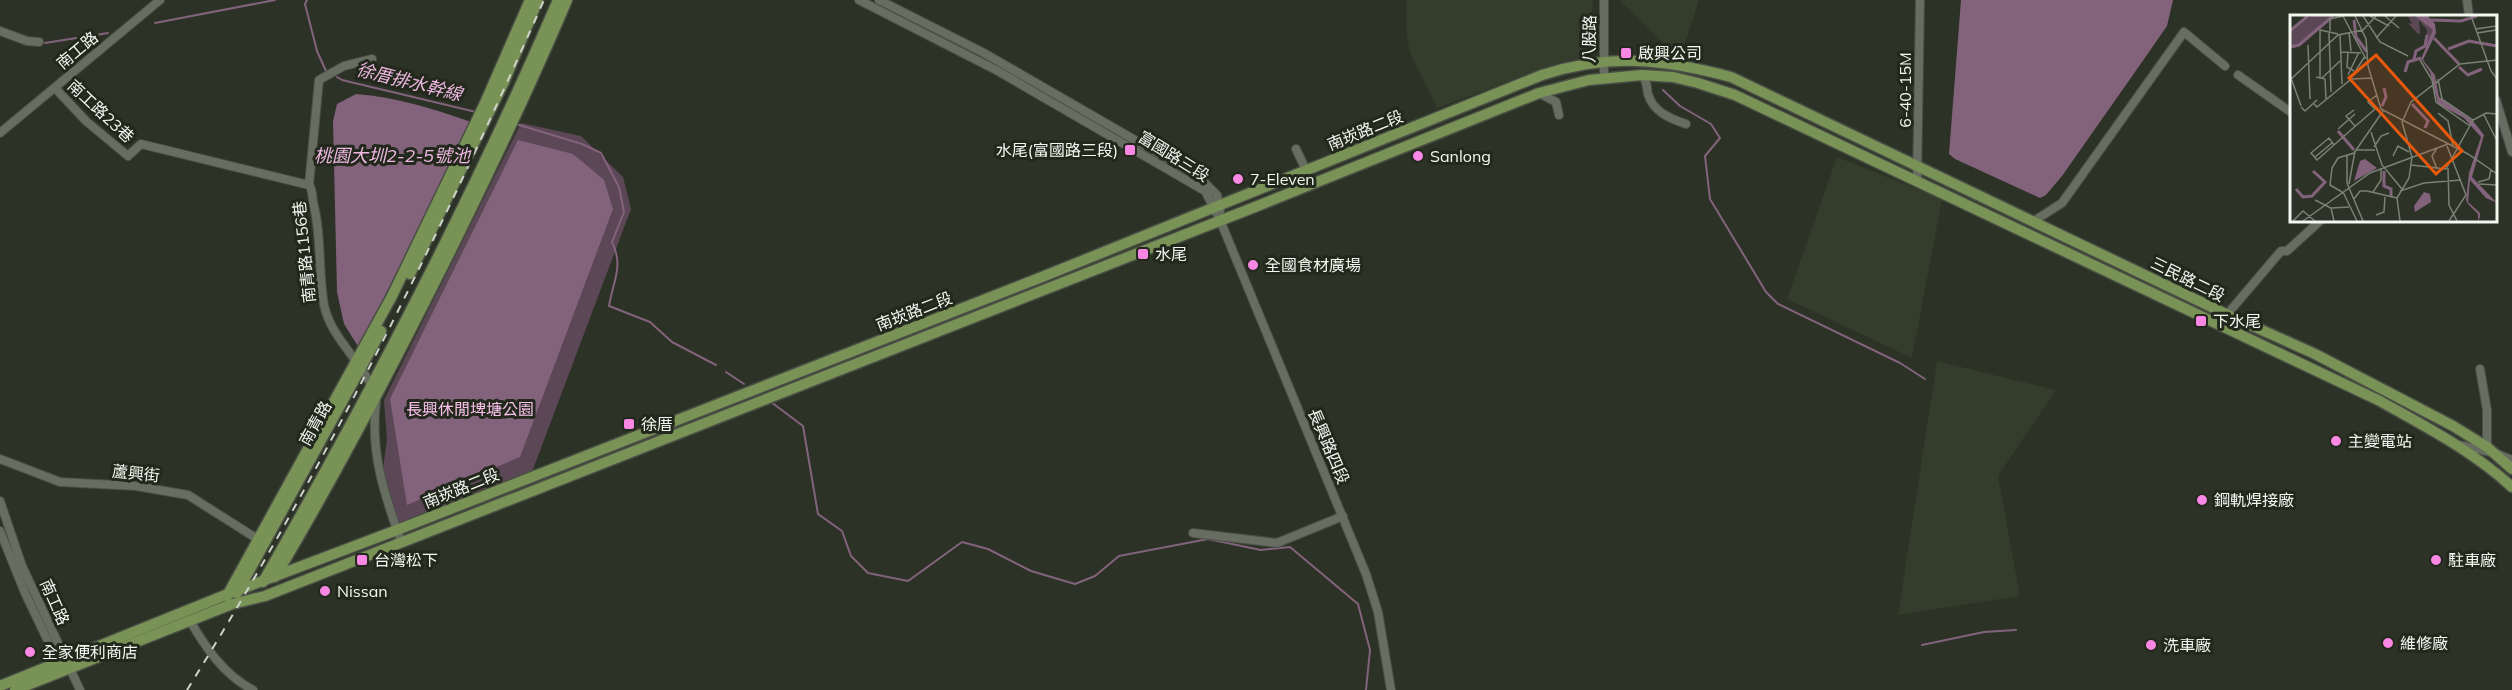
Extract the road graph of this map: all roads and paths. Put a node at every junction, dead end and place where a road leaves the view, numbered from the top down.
1 (160, 0) edge
2 (530, 0) edge
3 (538, 0) edge
4 (558, 0) edge
5 (567, 0) edge
6 (859, 0) edge
7 (879, 0) edge
8 (1605, 0) edge
9 (1920, 0) edge
10 (2467, 0) edge
11 (2469, 15) edge
12 (921, 26) junction
13 (0, 31) edge
14 (39, 42) dead end
15 (517, 51) junction
16 (372, 58) dead end
17 (1603, 62) junction
18 (2225, 66) dead end
19 (1642, 75) junction
20 (2238, 75) dead end
21 (1604, 78) junction
22 (496, 79) junction
23 (55, 87) junction
24 (1539, 93) junction
25 (2497, 103) edge
26 (2290, 112) edge
27 (1559, 115) dead end
28 (13, 122) junction
29 (1686, 124) dead end
30 (1843, 129) joint
31 (0, 133) edge
32 (0, 138) edge
33 (1848, 148) joint
34 (1296, 149) dead end
35 (2512, 152) edge
36 (128, 156) joint
37 (1919, 166) junction
38 (1306, 170) junction
39 (1917, 181) junction
40 (309, 185) junction
41 (1217, 207) junction
42 (1220, 220) junction
43 (2034, 221) junction
44 (2319, 222) edge
45 (424, 228) junction
46 (451, 250) junction
47 (420, 253) junction
48 (428, 278) junction
49 (2226, 314) junction
50 (2221, 327) junction
51 (360, 364) junction
52 (2480, 369) dead end
53 (371, 386) junction
54 (376, 398) junction
55 (2456, 444) junction
56 (2491, 450) junction
57 (0, 459) edge
58 (2512, 460) edge
59 (2512, 469) edge
60 (2512, 487) edge
61 (0, 501) edge
62 (1342, 516) junction
63 (0, 531) edge
64 (1193, 533) dead end
65 (399, 536) junction
66 (259, 540) junction
67 (275, 577) junction
68 (263, 581) junction
69 (233, 596) junction
70 (260, 597) junction
71 (190, 621) junction
72 (64, 664) junction
73 (0, 686) edge
74 (15, 690) edge
75 (80, 690) edge
76 (253, 690) edge
77 (1391, 690) edge

1 - 23 street, 南工路
2 - 22 main road
3 - 15 main road, 南青路
4 - 48 main road, 南青路
5 - 46 main road
6 - 12 street, 富國路三段
7 - 12 street, 富國路三段
8 - 17 street, 八股路
9 - 37 street, 6-40-15M
10 - 11 street
12 - 41 street, 富國路三段
13 - 14 street
15 - 22 main road, 南青路
15 - 47 main road, 南青路
16 - 40 street
17 - 21 street, 八股路
17 - 30 main road, 南崁路二段
17 - 38 main road, 南崁路二段
18 - 43 street
19 - 21 main road, 南崁路二段
19 - 29 street
19 - 33 main road, 南崁路二段
20 - 26 street
21 - 24 main road, 南崁路二段
22 - 45 main road
23 - 28 street, 南工路
23 - 36 street, 南工路23巷
24 - 27 street
24 - 42 main road, 南崁路二段
25 - 35 street
28 - 31 street, 南工路
28 - 32 street, 南工路
30 - 37 main road, 三民路二段
33 - 39 main road, 三民路二段
34 - 38 street
36 - 40 street, 南青路1156巷
37 - 39 street, 6-40-15M
37 - 43 main road, 三民路二段
38 - 41 main road, 南崁路二段
39 - 50 main road, 三民路二段
40 - 51 street, 南青路1156巷
41 - 42 street
41 - 65 main road, 南崁路二段
42 - 62 street, 長興路四段
42 - 65 main road, 南崁路二段
43 - 49 main road, 三民路二段
44 - 49 street
45 - 47 main road, 南青路
45 - 51 main road
46 - 48 main road, 南青路
46 - 54 main road
47 - 51 main road, 南青路
48 - 53 main road, 南青路
49 - 50 street
49 - 56 main road, 三民路二段
50 - 55 main road, 三民路二段
51 - 53 street, 南青路1156巷
51 - 66 main road
51 - 69 main road, 南青路
52 - 56 street
53 - 54 street, 南青路1156巷
53 - 68 main road, 南青路
54 - 65 street
54 - 67 main road
55 - 56 street
55 - 60 main road, 三民路二段
56 - 58 street
56 - 59 main road, 三民路二段
57 - 66 street, 蘆興街
61 - 72 street, 南工路
62 - 64 street
62 - 77 street, 長興路四段
63 - 72 street, 南工路
65 - 67 main road, 南崁路二段
65 - 70 main road, 南崁路二段
66 - 69 main road
67 - 68 main road, 南崁路二段
67 - 70 main road
68 - 69 main road, 南崁路二段
68 - 70 main road, 南青路
69 - 70 main road, 南崁路二段
69 - 71 main road, 南崁路二段
69 - 72 main road, 南崁路二段
71 - 72 main road, 南崁路二段
71 - 76 street
72 - 73 main road, 南崁路二段
72 - 74 main road, 南崁路二段
72 - 75 street

